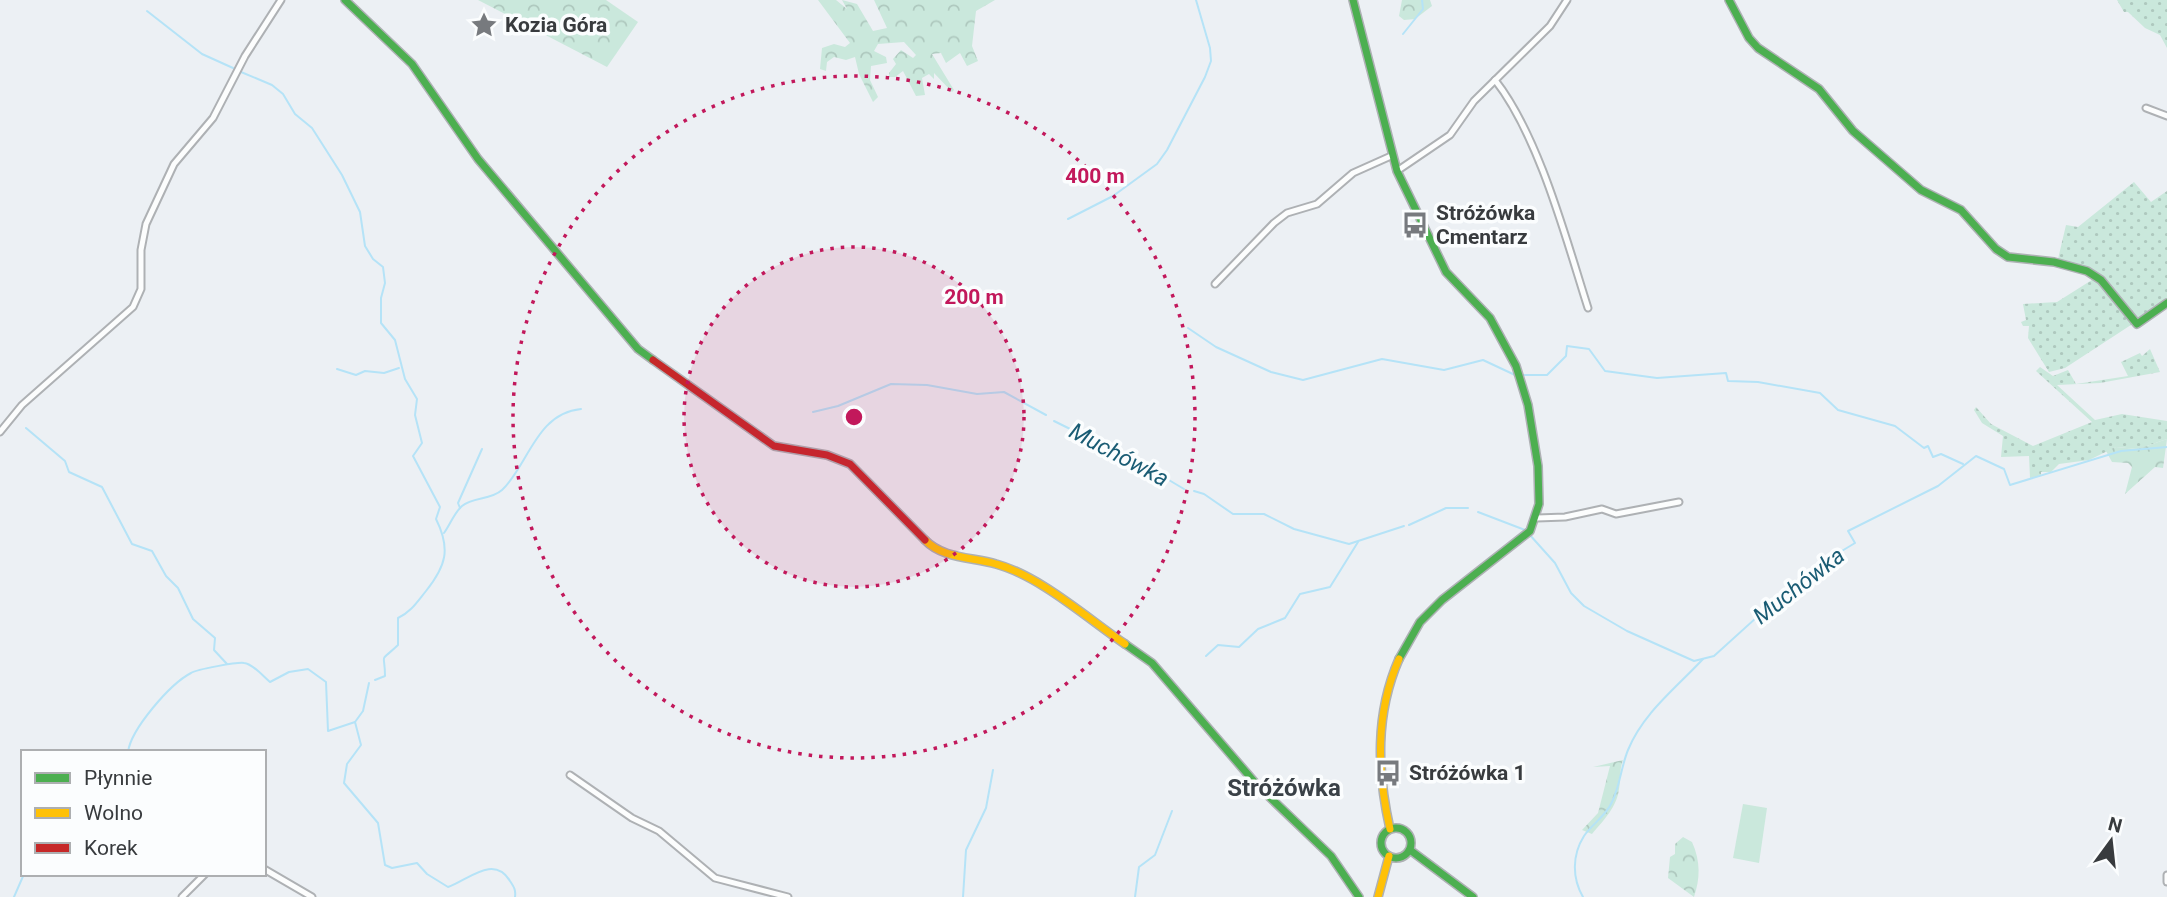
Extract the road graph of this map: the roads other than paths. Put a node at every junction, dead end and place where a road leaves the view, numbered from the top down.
1 (281, 0) edge
2 (345, 0) edge
3 (1353, 0) edge
4 (1567, 0) edge
5 (1729, 0) edge
6 (1495, 80) junction
7 (2146, 108) dead end
8 (2167, 116) edge
9 (1391, 156) junction
10 (1397, 171) junction
11 (1215, 284) dead end
12 (2167, 303) edge
13 (1588, 308) dead end
14 (0, 432) edge
15 (1679, 502) dead end
16 (1537, 518) junction
17 (570, 775) dead end
18 (1390, 828) junction
19 (1410, 850) junction
20 (1388, 856) junction
21 (266, 870) edge
22 (2167, 875) edge
23 (203, 876) edge
24 (2167, 882) edge
25 (182, 897) edge
26 (312, 897) edge
27 (788, 897) edge
28 (1359, 897) edge
29 (1378, 897) edge
30 (1473, 897) edge

1 - 14 street
2 - 28 street
3 - 9 street
4 - 6 street
5 - 12 street
6 - 10 street
6 - 13 street
7 - 8 street
9 - 10 street
9 - 11 street
10 - 16 street
15 - 16 street
16 - 18 street
17 - 27 street
18 - 19 street
18 - 20 street
19 - 20 street
19 - 30 street
20 - 29 street
21 - 26 street
22 - 24 street
23 - 25 street

